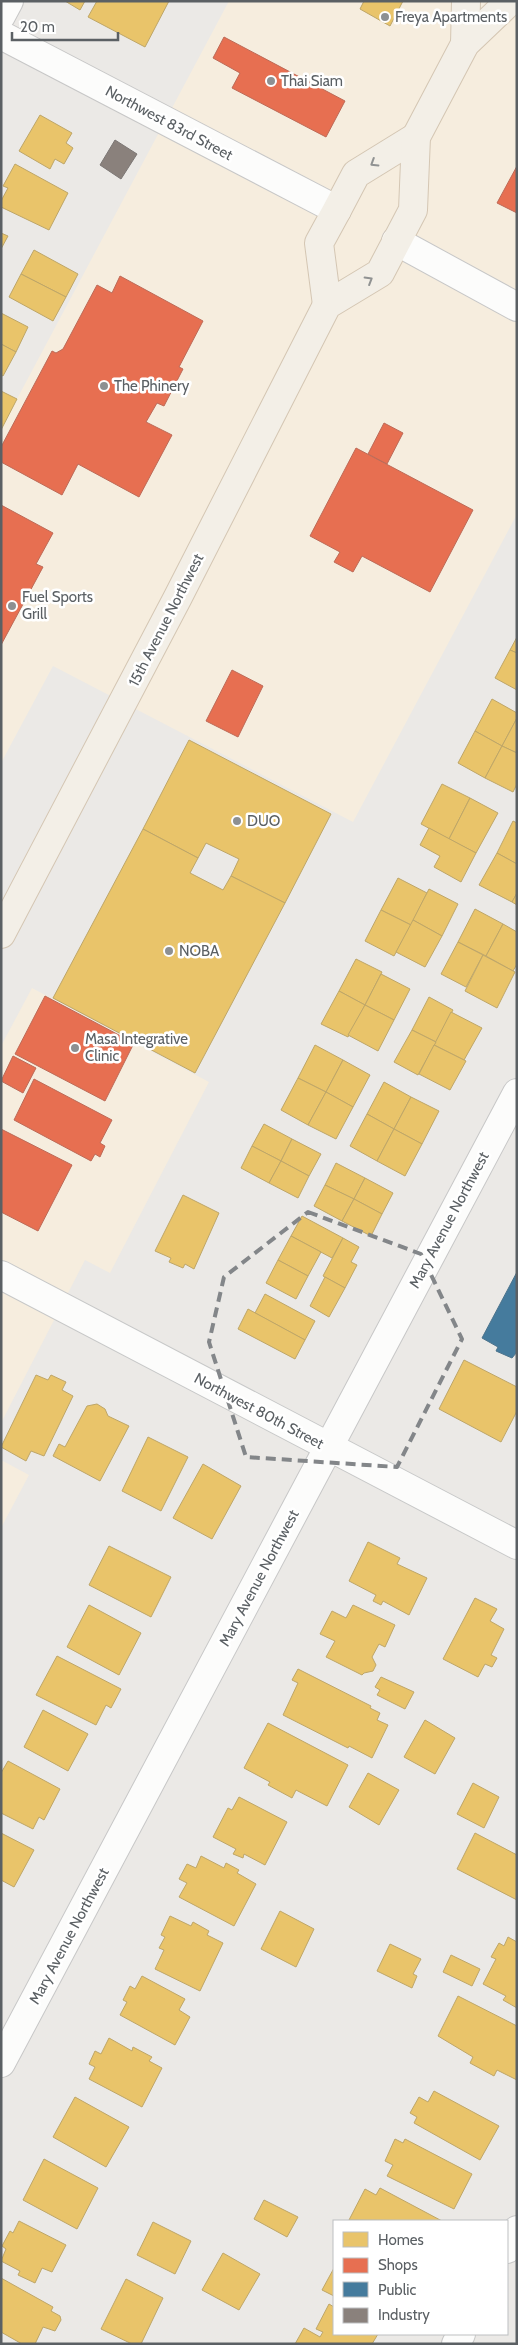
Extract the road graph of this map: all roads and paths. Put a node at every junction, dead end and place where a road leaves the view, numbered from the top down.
1 (9, 1) edge
2 (466, 1) edge
3 (510, 1) edge
4 (1, 16) edge
5 (1, 35) edge
6 (465, 44) junction
7 (416, 137) junction
8 (337, 210) junction
9 (396, 241) junction
10 (327, 305) junction
11 (517, 307) edge
12 (1, 934) edge
13 (517, 1093) edge
14 (1, 1275) edge
15 (329, 1448) junction
16 (517, 1545) edge
17 (1, 2064) edge
18 (517, 2230) edge
19 (508, 2247) edge

1 - 4 street
2 - 6 main road
3 - 6 main road
5 - 8 street, Northwest 83rd Street
6 - 7 main road
7 -> 8 main road
7 - 9 main road
8 - 10 main road
10 -> 9 main road
9 - 11 street
10 - 12 main road, 15th Avenue Northwest
13 - 15 street, Mary Avenue Northwest
14 - 15 street, Northwest 80th Street
15 - 16 street, Northwest 80th Street
15 - 17 street, Mary Avenue Northwest
18 - 19 street

